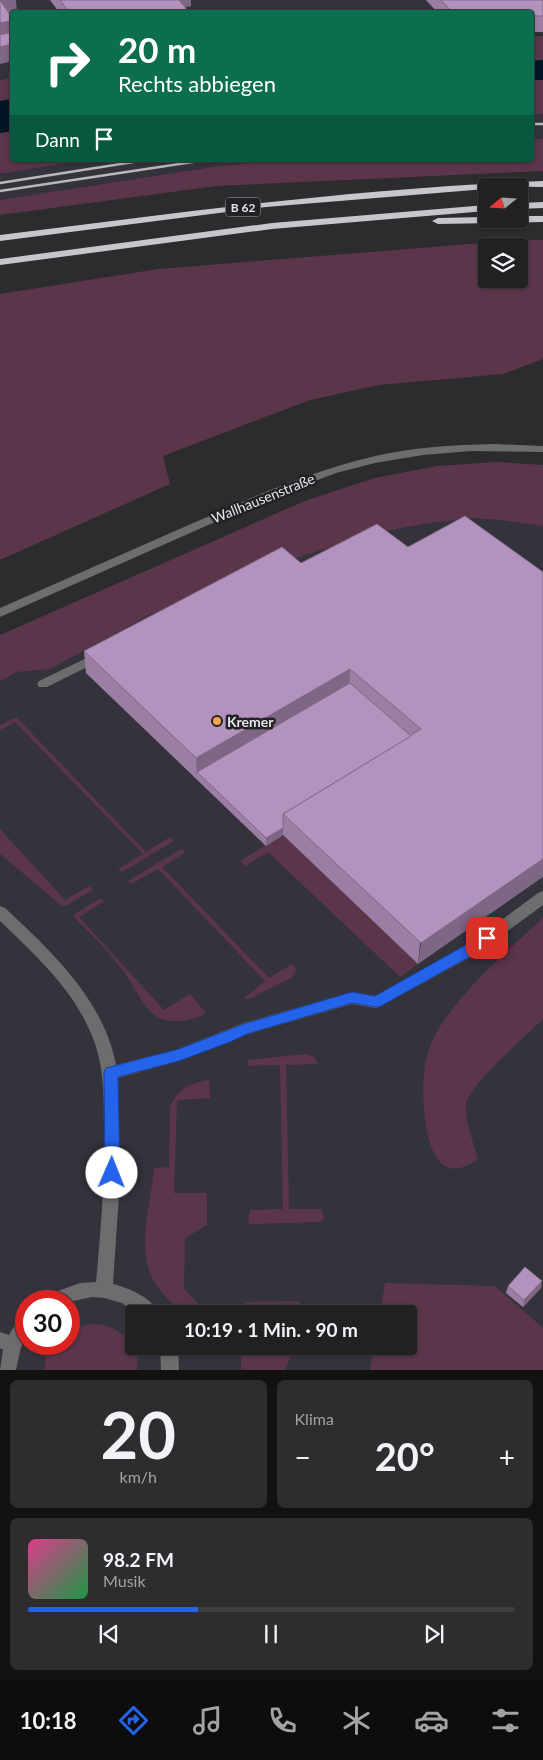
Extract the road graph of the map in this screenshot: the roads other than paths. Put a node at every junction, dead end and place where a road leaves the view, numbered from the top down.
1 (543, 184) edge
2 (528, 185) edge
3 (478, 187) edge
4 (543, 205) edge
5 (528, 206) edge
6 (478, 209) edge
7 (543, 219) edge
8 (272, 226) junction
9 (0, 238) edge
10 (0, 262) edge
11 (543, 448) edge
12 (0, 612) edge
13 (113, 649) edge
14 (43, 684) dead end
15 (543, 897) edge
16 (0, 912) edge
17 (111, 1073) junction
18 (104, 1289) junction
19 (80, 1292) edge
20 (141, 1305) edge
21 (15, 1333) edge
22 (6, 1342) edge
23 (171, 1355) edge
24 (7, 1370) edge
25 (170, 1370) edge

1 - 2 highway, B 62
3 - 9 highway, B 62
4 - 5 highway
6 - 8 highway, B 62
7 - 8 highway, B 62
8 - 10 highway, B 62
11 - 12 street, Wallhausenstraße
13 - 14 street
15 - 17 street
16 - 17 street
17 - 18 street
18 - 19 street
18 - 20 street
21 - 22 street
22 - 24 street
23 - 25 street

